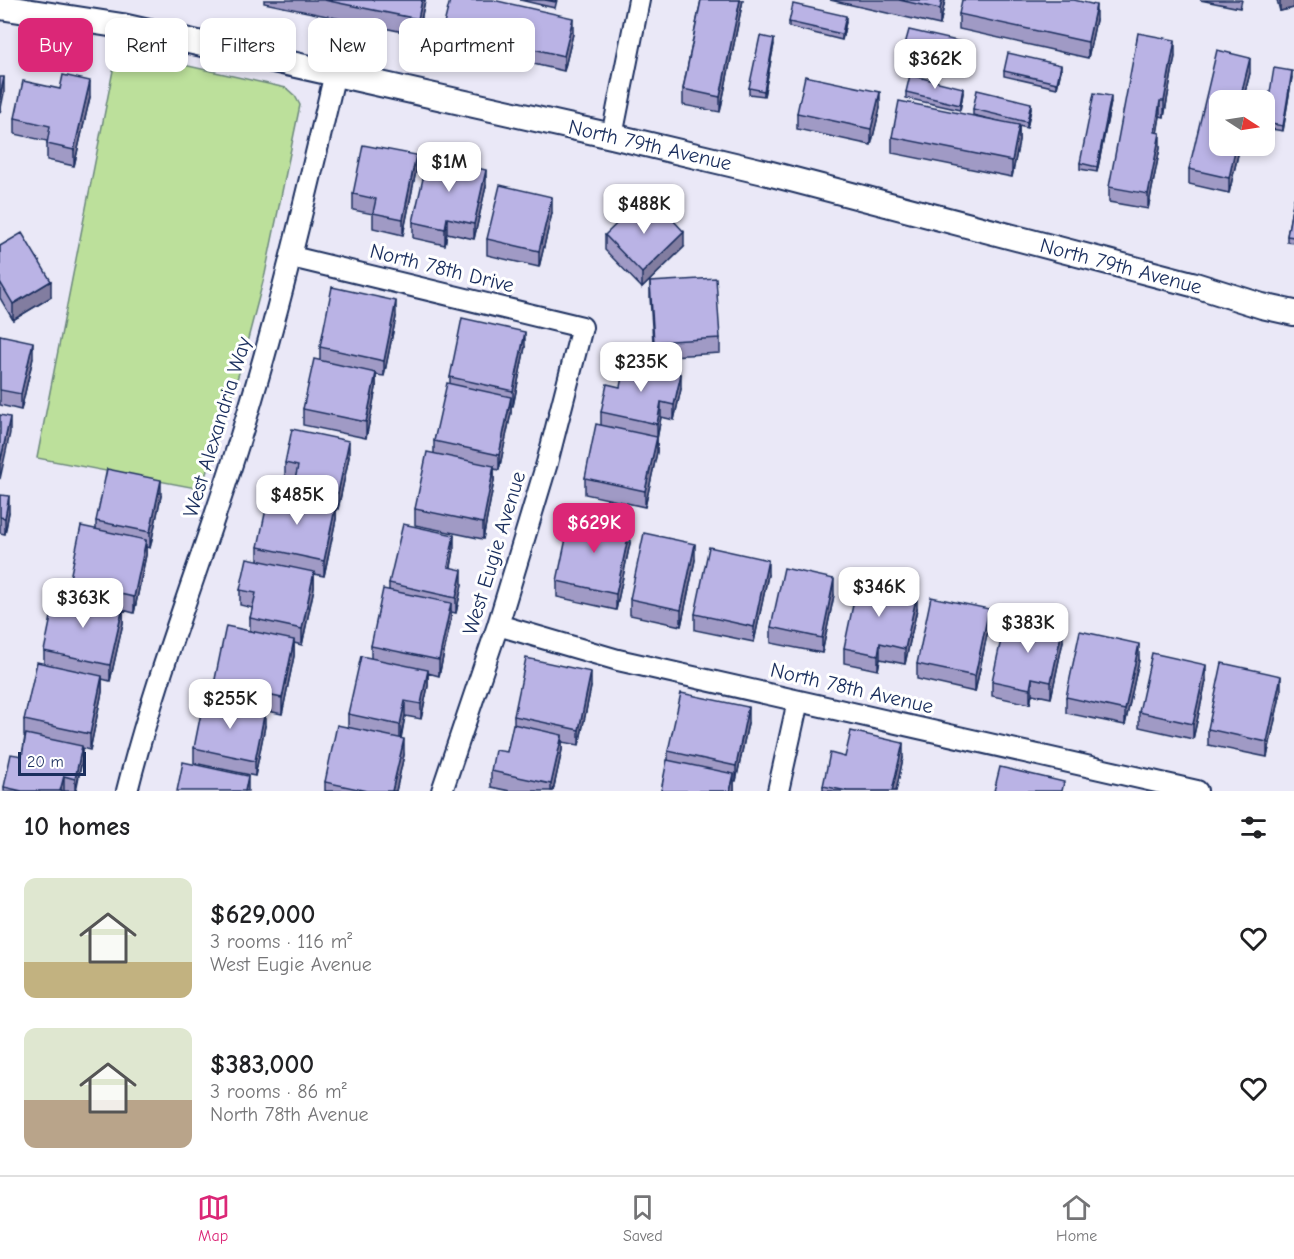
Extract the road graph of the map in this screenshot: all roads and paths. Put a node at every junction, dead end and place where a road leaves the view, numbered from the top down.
1 (639, 0) edge
2 (0, 7) edge
3 (335, 73) junction
4 (612, 136) junction
5 (292, 257) junction
6 (1294, 313) edge
7 (582, 327) joint
8 (498, 625) junction
9 (798, 701) junction
10 (1117, 782) edge
11 (127, 791) edge
12 (442, 791) edge
13 (778, 791) edge
14 (1197, 791) edge

1 - 4 street
2 - 3 street, North 79th Avenue
3 - 4 street, North 79th Avenue
3 - 5 street, West Alexandria Way
4 - 6 street, North 79th Avenue
5 - 7 street, North 78th Drive
5 - 11 street, West Alexandria Way
7 - 8 street, West Eugie Avenue
8 - 9 street, North 78th Avenue
8 - 12 street, West Eugie Avenue
9 - 10 street, North 78th Avenue
9 - 13 street
10 - 14 street, North 78th Avenue

